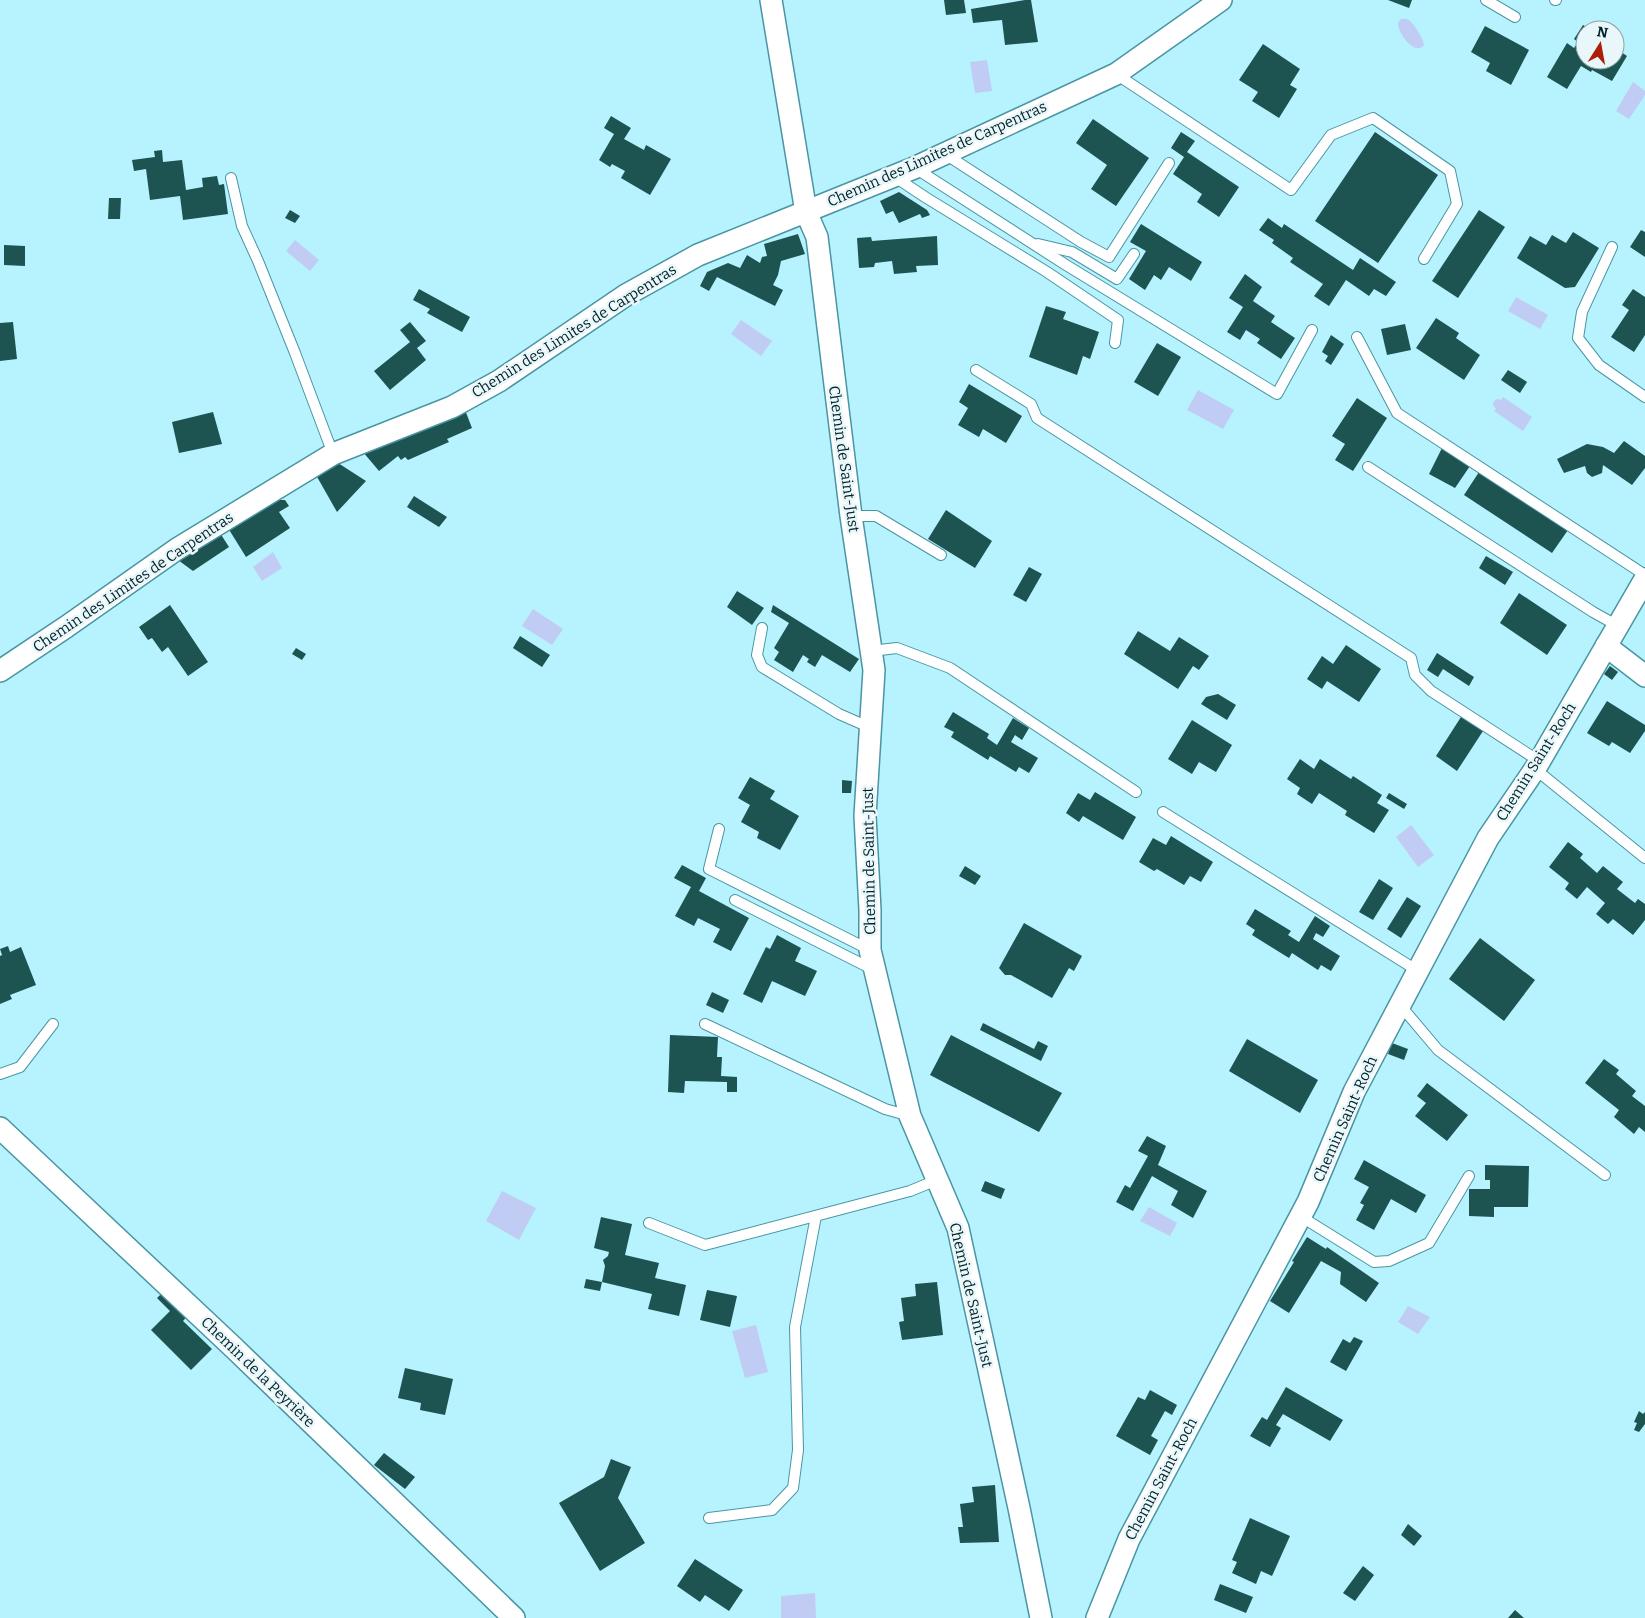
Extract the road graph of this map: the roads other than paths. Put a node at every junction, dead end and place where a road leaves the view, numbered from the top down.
1 (771, 0) edge
2 (1221, 0) edge
3 (1486, 0) edge
4 (1515, 17) dead end
5 (1116, 74) junction
6 (945, 154) junction
7 (1169, 163) dead end
8 (914, 168) junction
9 (894, 176) junction
10 (231, 178) dead end
11 (806, 212) junction
12 (1030, 242) junction
13 (1612, 247) dead end
14 (1134, 254) dead end
15 (1424, 258) dead end
16 (1312, 330) dead end
17 (1357, 337) dead end
18 (1116, 343) dead end
19 (976, 370) dead end
20 (1645, 397) edge
21 (334, 454) junction
22 (1368, 467) dead end
23 (851, 516) junction
24 (940, 555) dead end
25 (1645, 575) edge
26 (1645, 579) edge
27 (1618, 626) junction
28 (762, 628) dead end
29 (1606, 646) junction
30 (871, 651) junction
31 (0, 671) edge
32 (1645, 676) edge
33 (871, 728) junction
34 (1537, 765) junction
35 (1136, 792) dead end
36 (1163, 812) dead end
37 (720, 829) dead end
38 (1645, 858) edge
39 (735, 900) dead end
40 (870, 950) junction
41 (875, 970) junction
42 (1418, 971) junction
43 (1400, 1005) junction
44 (53, 1024) dead end
45 (705, 1024) dead end
46 (0, 1074) edge
47 (910, 1116) junction
48 (0, 1128) edge
49 (1605, 1175) dead end
50 (1469, 1176) dead end
51 (937, 1180) junction
52 (816, 1216) junction
53 (1300, 1216) junction
54 (649, 1223) dead end
55 (710, 1518) dead end
56 (514, 1618) edge
57 (1041, 1618) edge
58 (1097, 1618) edge

1 - 11 street, Chemin de Saint-Just
2 - 5 street, Chemin des Limites de Carpentras
3 - 4 lane
5 - 6 street, Chemin des Limites de Carpentras
5 - 15 lane
6 - 7 lane
6 - 8 street, Chemin des Limites de Carpentras
8 - 9 street, Chemin des Limites de Carpentras
8 - 12 lane
9 - 11 street, Chemin des Limites de Carpentras
9 - 18 lane
10 - 21 lane
11 - 21 street, Chemin des Limites de Carpentras
11 - 23 street, Chemin de Saint-Just
12 - 14 lane
12 - 16 lane
13 - 20 lane
17 - 25 lane
19 - 34 lane
21 - 31 street, Chemin des Limites de Carpentras
22 - 27 lane
23 - 24 lane
23 - 30 street, Chemin de Saint-Just
26 - 27 street, Chemin Saint-Roch
27 - 29 street, Chemin Saint-Roch
28 - 33 lane
29 - 32 street
29 - 34 street, Chemin Saint-Roch
30 - 33 street, Chemin de Saint-Just
30 - 35 lane
33 - 40 street, Chemin de Saint-Just
34 - 38 lane
34 - 42 street, Chemin Saint-Roch
36 - 42 lane
37 - 40 lane
39 - 41 lane
40 - 41 street, Chemin de Saint-Just
41 - 47 street, Chemin de Saint-Just
42 - 43 street, Chemin Saint-Roch
43 - 49 lane
43 - 53 street, Chemin Saint-Roch
44 - 46 lane
45 - 47 lane
47 - 51 street, Chemin de Saint-Just
48 - 56 street, Chemin de la Peyrière
50 - 53 lane
51 - 52 lane
51 - 57 street, Chemin de Saint-Just
52 - 54 lane
52 - 55 lane
53 - 58 street, Chemin Saint-Roch

